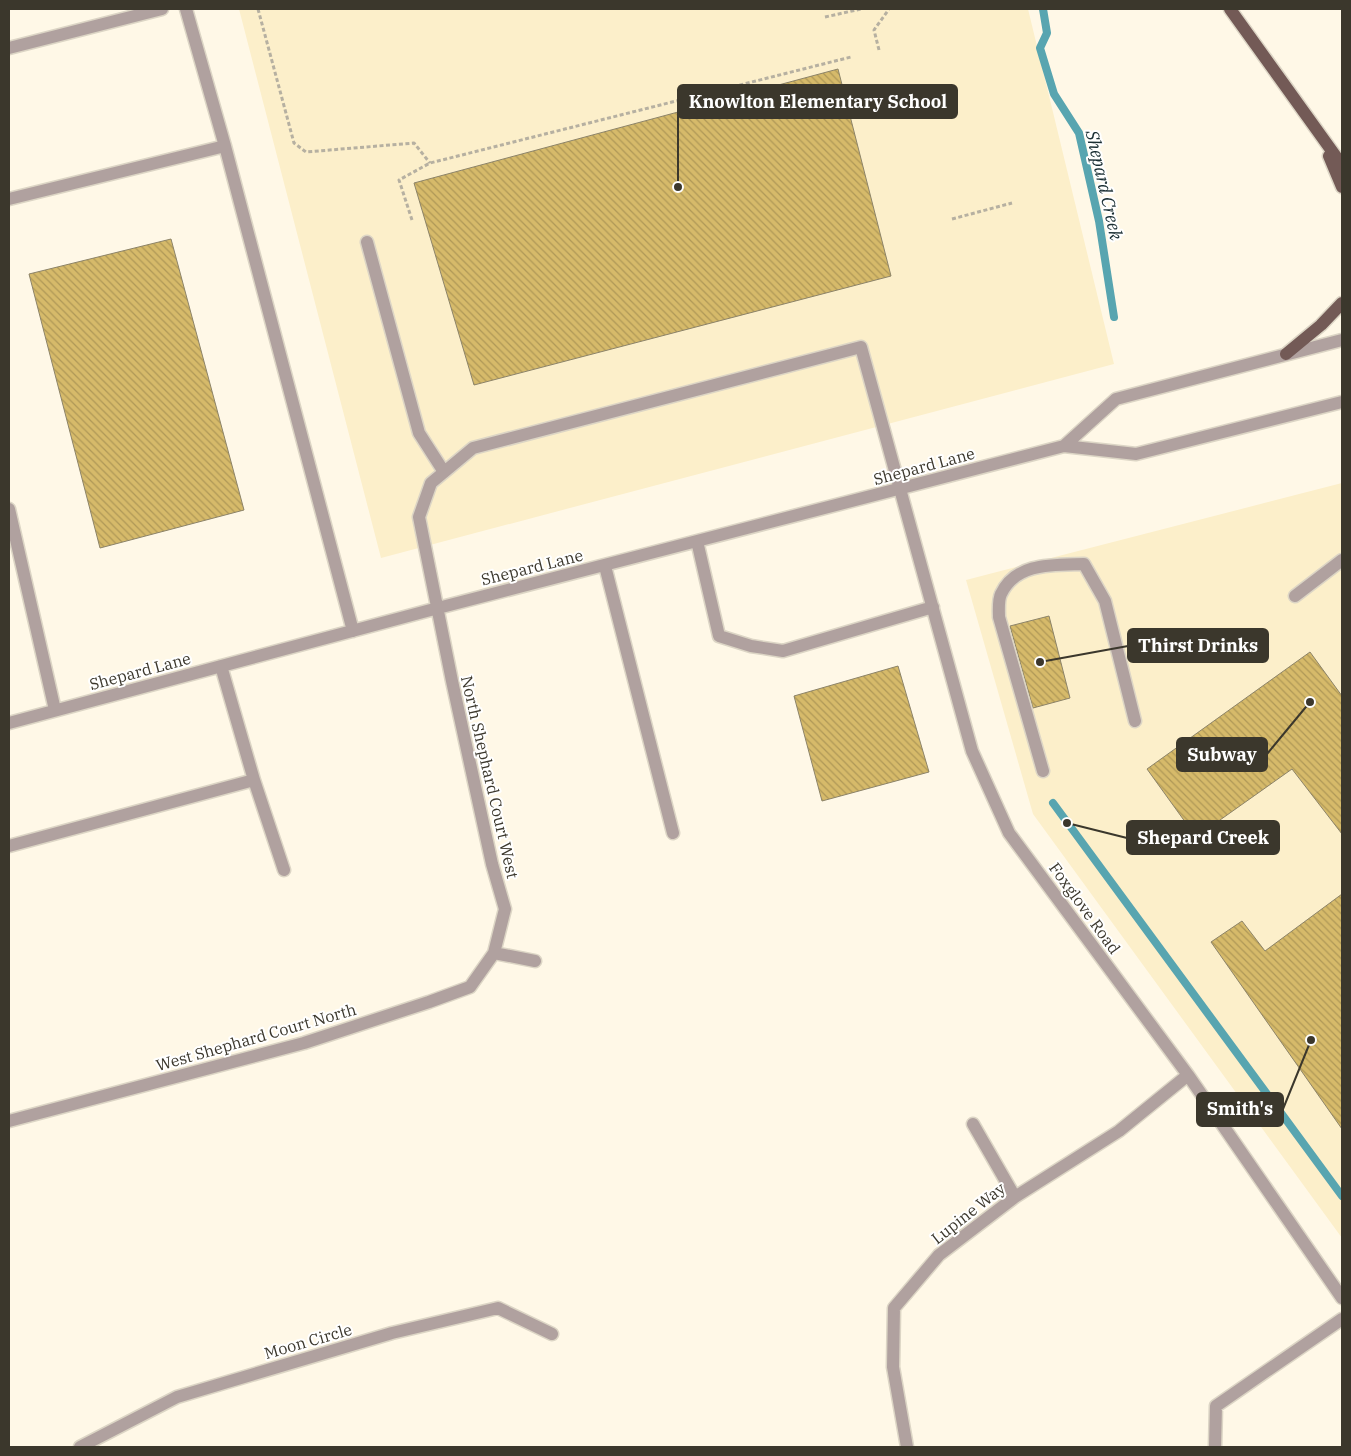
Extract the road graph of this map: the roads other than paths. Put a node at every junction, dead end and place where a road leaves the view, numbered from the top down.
1 (162, 9) edge
2 (186, 9) edge
3 (1230, 9) edge
4 (9, 48) edge
5 (1318, 131) junction
6 (225, 146) junction
7 (1342, 165) edge
8 (1342, 187) edge
9 (9, 199) edge
10 (367, 242) dead end
11 (1342, 303) edge
12 (1342, 340) edge
13 (861, 346) joint
14 (1286, 354) junction
15 (1342, 402) edge
16 (1064, 446) junction
17 (444, 472) junction
18 (901, 489) junction
19 (9, 509) edge
20 (697, 541) junction
21 (1342, 560) edge
22 (605, 566) junction
23 (1294, 596) dead end
24 (933, 607) junction
25 (438, 608) junction
26 (353, 631) junction
27 (221, 666) junction
28 (55, 710) junction
29 (1135, 721) dead end
30 (9, 723) edge
31 (1043, 771) dead end
32 (254, 780) junction
33 (673, 833) dead end
34 (9, 846) edge
35 (284, 870) dead end
36 (494, 953) junction
37 (535, 961) dead end
38 (1188, 1074) junction
39 (9, 1121) edge
40 (973, 1124) dead end
41 (1015, 1197) junction
42 (1342, 1298) edge
43 (1342, 1319) edge
44 (552, 1334) dead end
45 (80, 1447) edge
46 (907, 1447) edge
47 (1215, 1447) edge

1 - 4 street
2 - 6 street
3 - 5 main road
5 - 7 main road
5 - 8 main road
6 - 9 street
6 - 26 street
10 - 17 street
11 - 14 main road
12 - 14 street, Shepard Lane
13 - 17 street, North Shephard Court West
13 - 18 street, Foxglove Road
14 - 16 street, Shepard Lane
15 - 16 street, Shepard Lane
16 - 18 street, Shepard Lane
17 - 25 street, North Shephard Court West
18 - 20 street, Shepard Lane
18 - 24 street, Foxglove Road
19 - 28 street
20 - 22 street, Shepard Lane
20 - 24 street
21 - 23 street
22 - 25 street, Shepard Lane
22 - 33 street
24 - 38 street, Foxglove Road
25 - 26 street, Shepard Lane
25 - 36 street, North Shephard Court West
26 - 27 street, Shepard Lane
27 - 28 street, Shepard Lane
27 - 32 street
28 - 30 street, Shepard Lane
29 - 31 street
32 - 34 street
32 - 35 street
36 - 37 street
36 - 39 street, West Shephard Court North
38 - 41 street, Lupine Way
38 - 42 street, Foxglove Road
40 - 41 street
41 - 46 street, Lupine Way
43 - 47 street
44 - 45 street, Moon Circle

